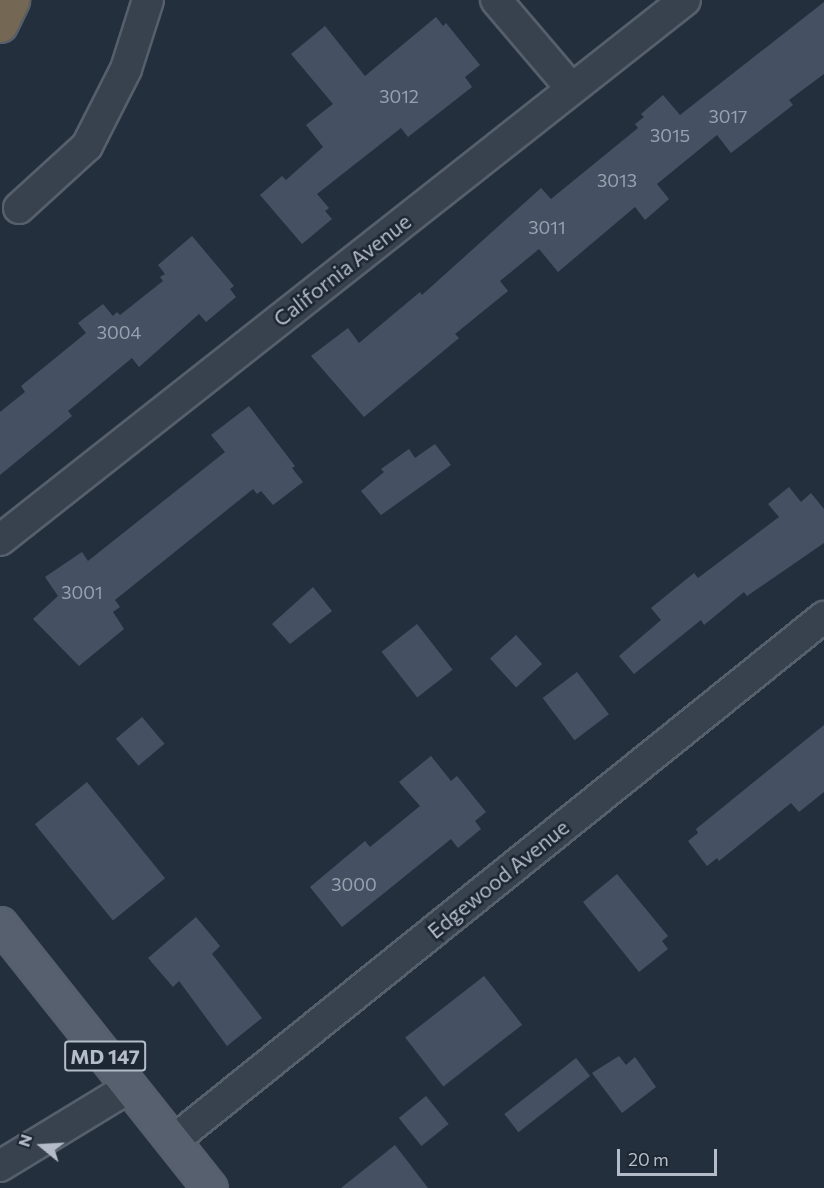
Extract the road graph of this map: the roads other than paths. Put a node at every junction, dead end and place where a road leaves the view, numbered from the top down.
1 (12, 0) edge
2 (148, 0) edge
3 (496, 0) edge
4 (685, 0) edge
5 (0, 26) edge
6 (571, 88) junction
7 (19, 208) dead end
8 (0, 540) edge
9 (824, 618) edge
10 (0, 924) edge
11 (130, 1087) junction
12 (173, 1141) junction
13 (0, 1166) edge
14 (210, 1188) edge

1 - 5 highway
2 - 7 street
3 - 6 street
4 - 6 street, California Avenue
6 - 8 street, California Avenue
9 - 12 street, Edgewood Avenue
10 - 11 main road, MD 147
11 - 12 main road, MD 147
11 - 13 street
12 - 14 main road, MD 147

